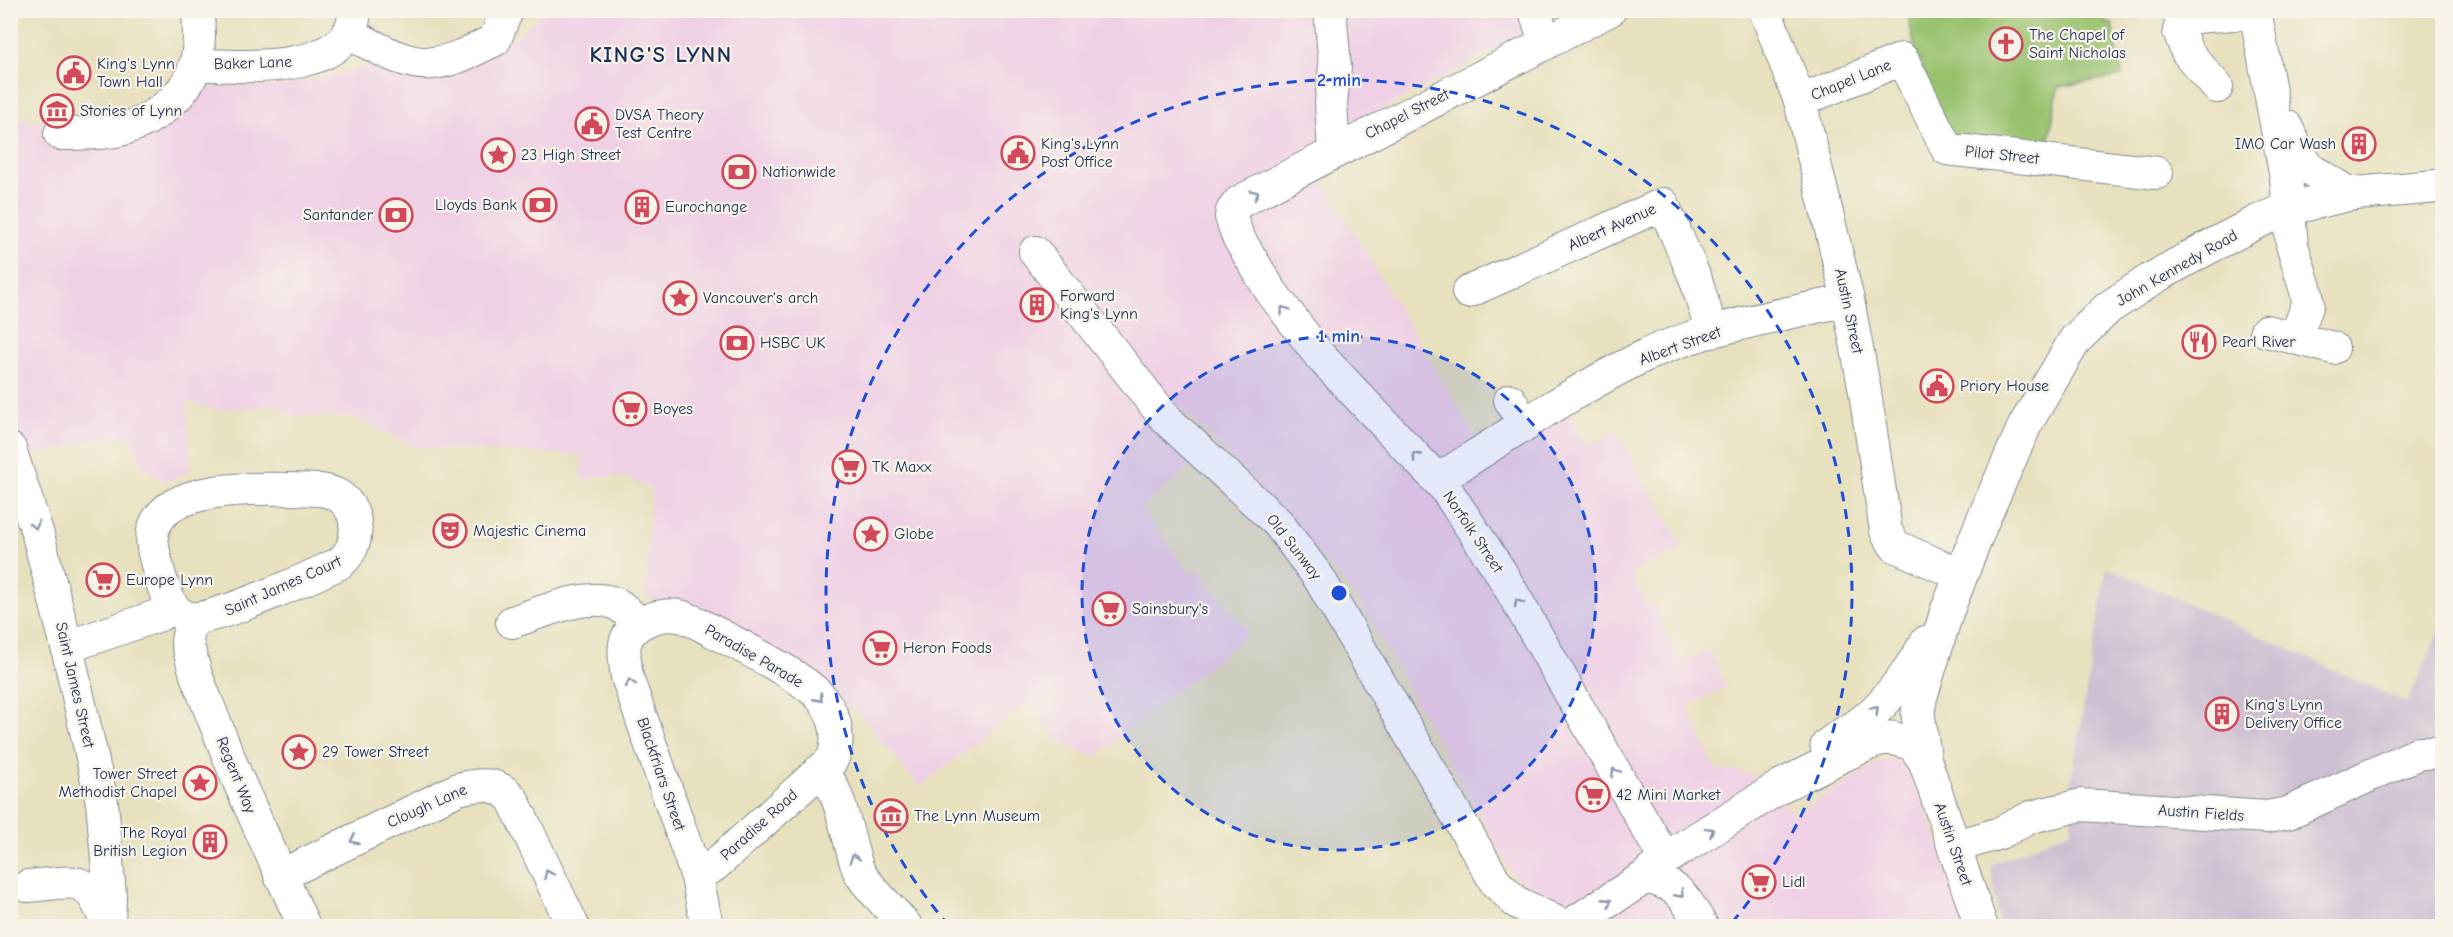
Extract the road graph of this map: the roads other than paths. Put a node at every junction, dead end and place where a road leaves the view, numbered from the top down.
1 (507, 10) edge
2 (1330, 10) edge
3 (1535, 10) edge
4 (1610, 10) edge
5 (1765, 10) edge
6 (2256, 11) edge
7 (198, 12) dead end
8 (2182, 13) edge
9 (352, 22) edge
10 (1545, 44) junction
11 (1902, 59) joint
12 (196, 64) junction
13 (2217, 87) dead end
14 (2273, 98) junction
15 (1800, 101) junction
16 (60, 134) dead end
17 (1334, 152) junction
18 (2157, 173) dead end
19 (2442, 186) edge
20 (2350, 194) junction
21 (2288, 209) junction
22 (1238, 237) joint
23 (1035, 252) dead end
24 (1468, 292) dead end
25 (1848, 300) junction
26 (1712, 332) junction
27 (2333, 348) dead end
28 (10, 449) edge
29 (1444, 488) junction
30 (1962, 575) junction
31 (180, 610) junction
32 (1947, 611) junction
33 (512, 622) dead end
34 (639, 624) junction
35 (67, 647) junction
36 (2442, 753) edge
37 (1925, 762) junction
38 (819, 771) junction
39 (1781, 786) junction
40 (1954, 847) junction
41 (106, 850) junction
42 (1655, 868) junction
43 (280, 876) junction
44 (697, 877) junction
45 (1496, 883) junction
46 (19, 890) edge
47 (897, 915) edge
48 (108, 927) edge
49 (304, 927) edge
50 (573, 927) edge
51 (707, 927) edge
52 (1509, 927) edge
53 (1564, 927) edge
54 (1570, 927) edge
55 (1702, 927) edge
56 (1982, 927) edge

1 - 9 street
2 - 17 street
3 - 10 street
4 - 10 street, Chapel Street
5 - 15 street, Austin Street
6 - 8 street
6 - 14 street
7 - 12 street
8 - 13 street
9 - 12 street, Baker Lane
10 - 17 street, Chapel Street
11 - 15 street, Chapel Lane
11 - 18 street, Pilot Street
12 - 16 street
14 - 20 street
14 - 21 street
15 - 25 street, Austin Street
22 -> 17 street, Chapel Street
19 - 20 main road, John Kennedy Road
20 - 21 main road, John Kennedy Road
21 - 27 street
21 - 30 main road, John Kennedy Road
29 -> 22 street, Norfolk Street
23 - 45 street, Old Sunway
24 - 26 street, Albert Avenue
25 - 26 street, Albert Street
25 - 30 street, Austin Street
26 - 29 street, Albert Street
28 -> 35 street, Saint James Street
42 -> 29 street, Norfolk Street
30 - 32 main road, John Kennedy Road
31 - 31 street, Saint James Court
31 - 35 street, Saint James Court
31 - 43 street, Regent Way
32 - 37 main road, John Kennedy Road
39 -> 32 main road, John Kennedy Road
33 - 34 street
34 -> 38 street, Paradise Parade
44 -> 34 street, Blackfriars Street
35 - 41 street, Saint James Street
36 - 40 street, Austin Fields
37 - 39 main road, John Kennedy Road
37 - 40 main road, Austin Street
38 - 44 street, Paradise Road
47 -> 38 street
42 -> 39 main road, John Kennedy Road
40 - 56 main road, Austin Street
41 - 46 street
41 - 48 street, Saint James Street
54 -> 42 main road, John Kennedy Road
42 -> 55 street
43 - 49 street, Regent Way
50 -> 43 street, Clough Lane
44 - 51 street, Blackfriars Street
45 - 52 street, Old Sunway
45 - 53 street, Old Sunway
46 - 48 street, Saint James Street

